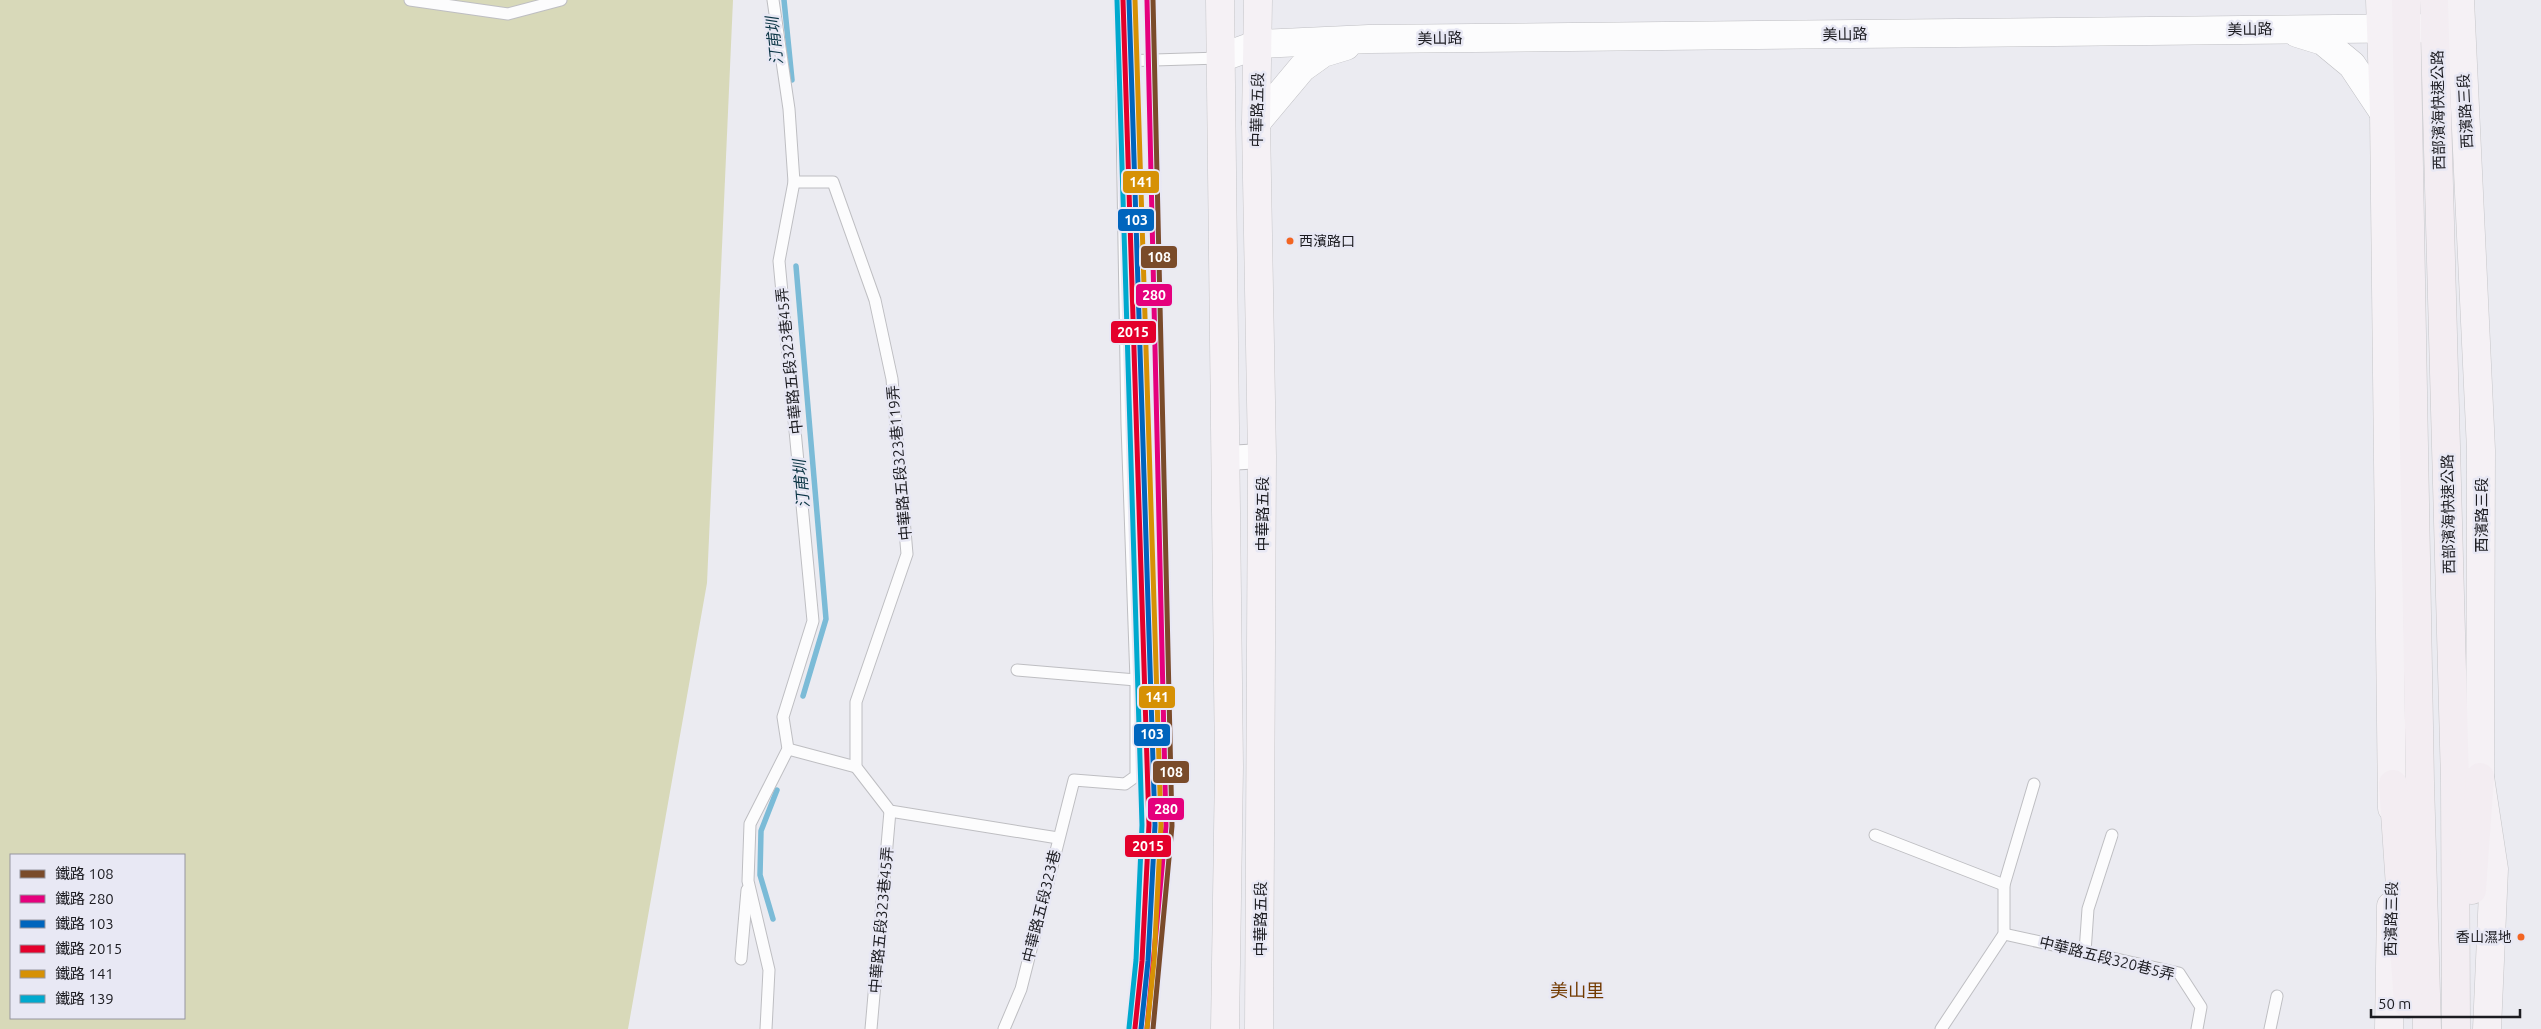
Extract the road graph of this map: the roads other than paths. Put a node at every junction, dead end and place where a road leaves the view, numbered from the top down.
1 (410, 0) edge
2 (561, 0) edge
3 (773, 0) edge
4 (1120, 0) edge
5 (1220, 0) edge
6 (1258, 0) edge
7 (2380, 0) edge
8 (2406, 0) edge
9 (2453, 0) edge
10 (2393, 28) junction
11 (2436, 28) junction
12 (2284, 29) junction
13 (1369, 39) junction
14 (1259, 44) junction
15 (1220, 58) junction
16 (1121, 61) junction
17 (2384, 113) junction
18 (1256, 122) junction
19 (794, 182) junction
20 (1262, 456) junction
21 (1227, 458) junction
22 (1017, 670) dead end
23 (1136, 680) junction
24 (788, 749) junction
25 (856, 767) junction
26 (2480, 776) junction
27 (2034, 784) dead end
28 (2393, 784) junction
29 (890, 811) junction
30 (1875, 834) dead end
31 (2112, 835) dead end
32 (1058, 838) junction
33 (748, 881) junction
34 (2004, 884) junction
35 (2004, 934) junction
36 (2085, 952) junction
37 (741, 959) dead end
38 (2277, 996) dead end
39 (766, 1029) edge
40 (871, 1029) edge
41 (1004, 1029) edge
42 (1225, 1029) edge
43 (1259, 1029) edge
44 (1941, 1029) edge
45 (2197, 1029) edge
46 (2270, 1029) edge
47 (2389, 1029) edge
48 (2410, 1029) edge
49 (2427, 1029) edge
50 (2456, 1029) edge
51 (2462, 1029) edge
52 (2487, 1029) edge

1 - 2 lane
3 - 19 lane, 中華路五段323巷45弄
4 - 16 lane
5 - 15 main road
6 - 14 main road, 中華路五段
7 - 10 main road, 西濱路三段
8 - 10 highway, 西部濱海快速公路
9 - 11 highway, 西部濱海快速公路
9 - 26 main road, 西濱路三段
10 - 11 street, 美山路
10 - 12 street, 美山路
10 - 17 main road, 西濱路三段
10 - 49 highway, 西部濱海快速公路
11 - 50 highway, 西部濱海快速公路
12 - 13 street, 美山路
12 - 17 street
13 - 14 street, 美山路
13 - 18 street
14 - 15 street, 美山路
14 - 18 main road, 中華路五段
15 - 16 lane
15 - 21 main road
16 - 23 lane
17 - 28 main road, 西濱路三段
18 - 20 main road, 中華路五段
19 - 24 lane, 中華路五段323巷45弄
19 - 25 lane, 中華路五段323巷119弄
20 - 21 street
20 - 43 main road, 中華路五段
21 - 42 main road
22 - 23 lane
23 - 32 lane, 中華路五段323巷
24 - 25 lane
24 - 33 lane
25 - 29 lane
26 - 51 highway
26 - 52 main road, 西濱路三段
27 - 34 lane
28 - 47 main road, 西濱路三段
28 - 48 highway
29 - 32 lane
29 - 40 lane, 中華路五段323巷45弄
30 - 34 lane
31 - 36 lane
32 - 41 lane, 中華路五段323巷
33 - 37 lane
33 - 39 lane
34 - 35 lane
35 - 36 lane, 中華路五段320巷5弄
35 - 44 lane
36 - 45 lane, 中華路五段320巷5弄
38 - 46 lane

